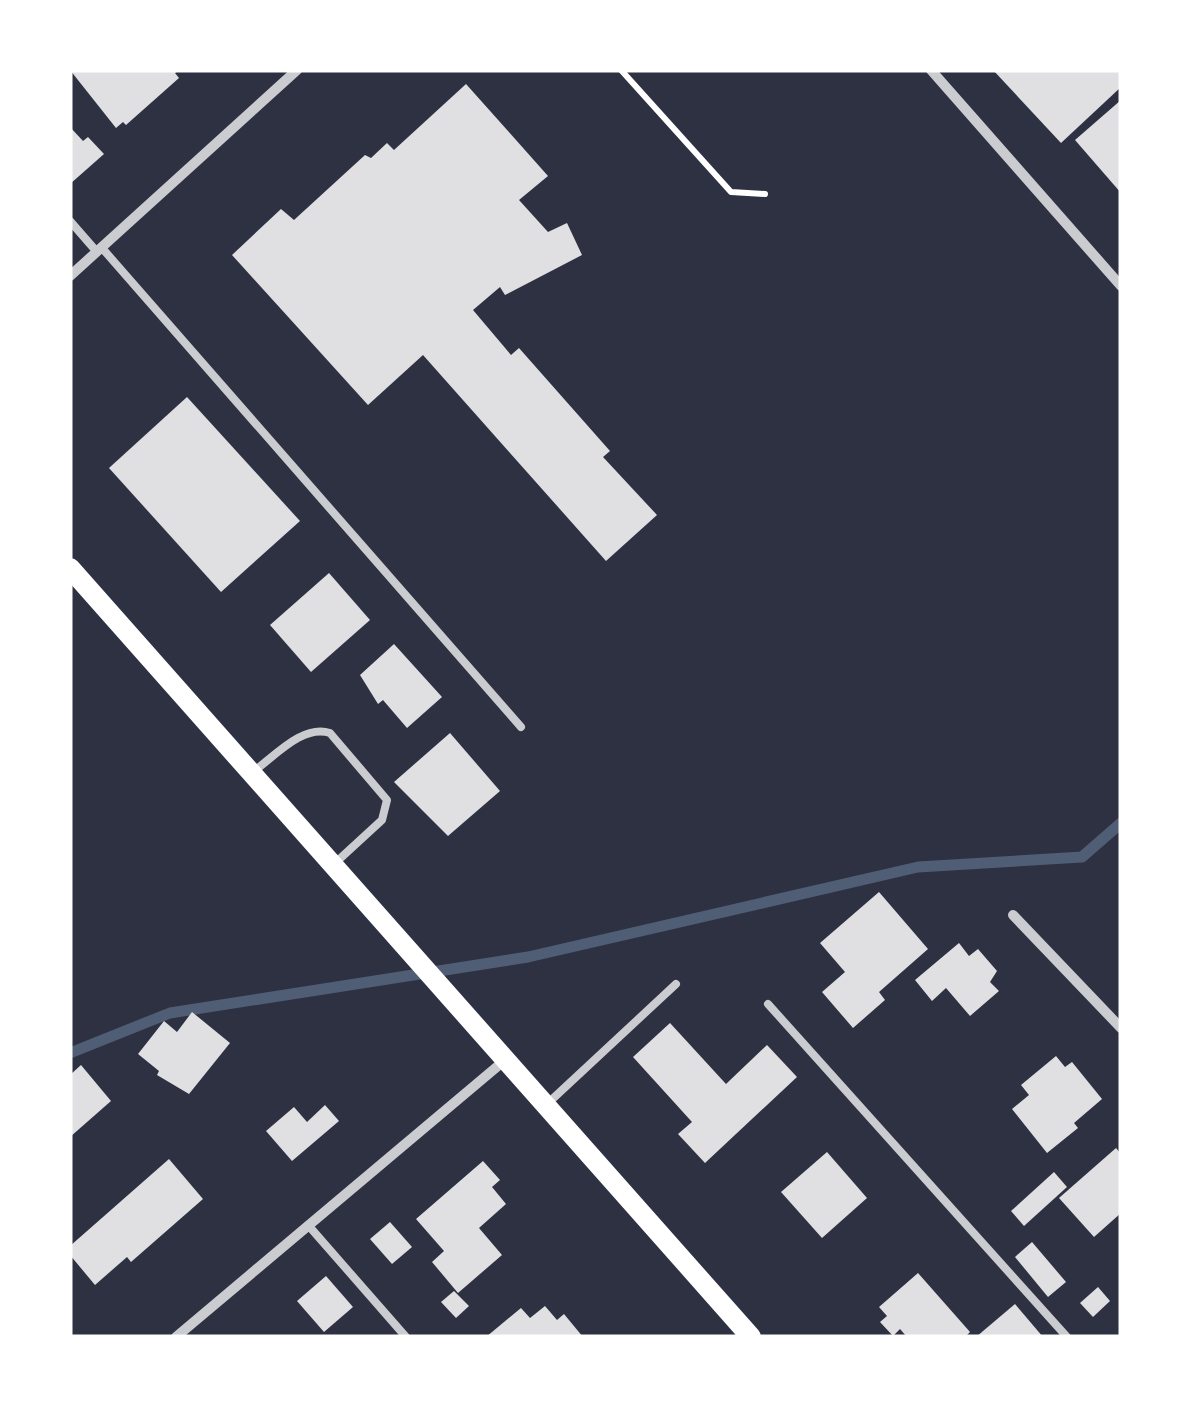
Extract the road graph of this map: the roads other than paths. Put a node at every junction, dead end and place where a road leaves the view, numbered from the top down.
1 (275, 70) edge
2 (297, 70) edge
3 (930, 70) edge
4 (282, 84) junction
5 (70, 221) edge
6 (99, 250) junction
7 (70, 276) edge
8 (1121, 286) edge
9 (70, 568) edge
10 (521, 727) dead end
11 (250, 774) junction
12 (333, 865) junction
13 (1012, 915) dead end
14 (676, 984) dead end
15 (768, 1004) dead end
16 (1121, 1028) edge
17 (505, 1060) junction
18 (546, 1105) junction
19 (308, 1225) junction
20 (176, 1337) edge
21 (406, 1337) edge
22 (751, 1337) edge
23 (1067, 1337) edge

1 - 4 street
2 - 4 street
3 - 8 street
4 - 6 street
5 - 6 lane
6 - 7 street
6 - 10 lane
9 - 11 main road
11 - 12 main road
11 - 12 lane
12 - 17 main road
13 - 16 street
14 - 18 lane
15 - 23 lane
17 - 18 main road
17 - 19 street
18 - 22 main road
19 - 20 street
19 - 21 lane

